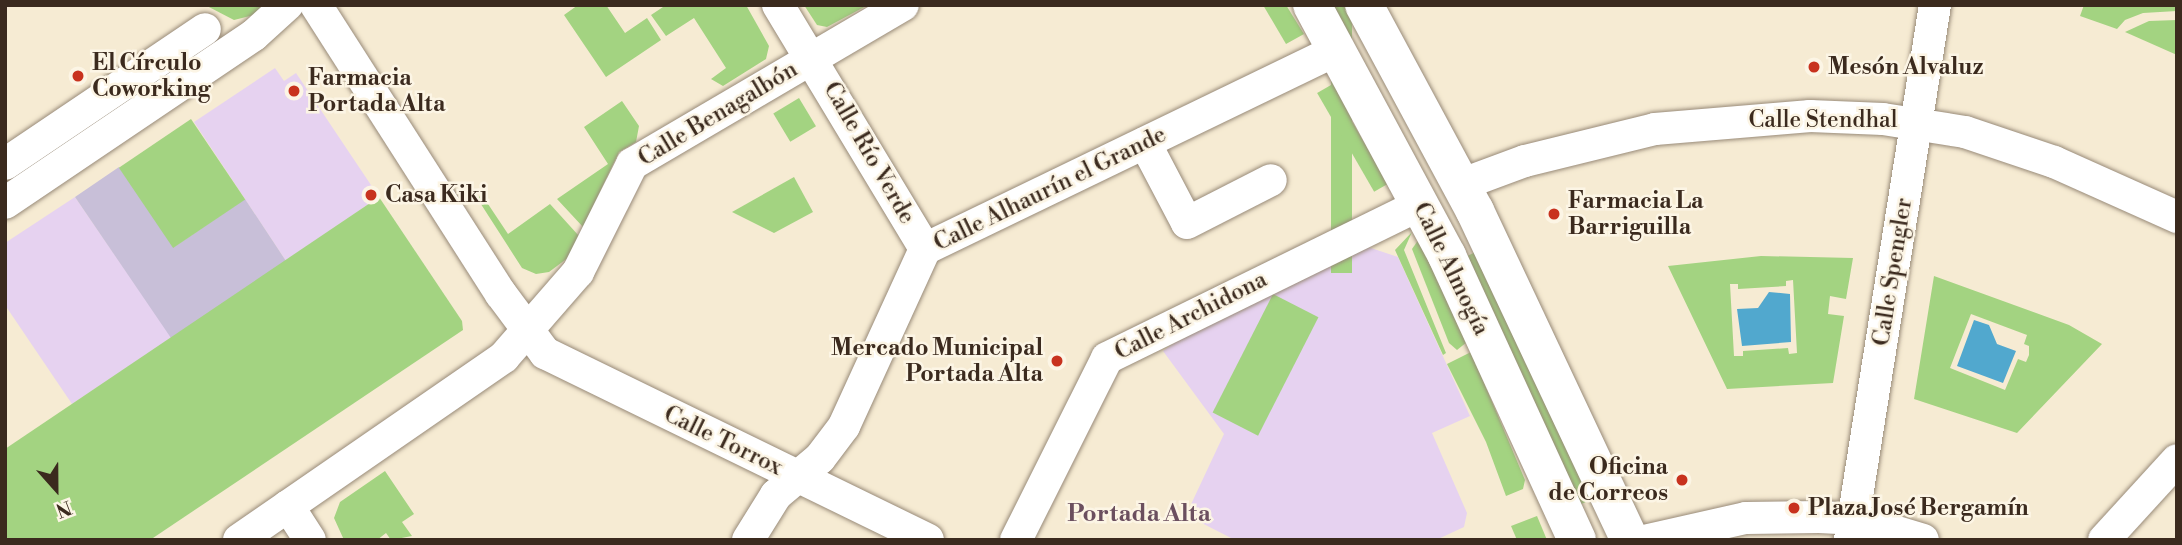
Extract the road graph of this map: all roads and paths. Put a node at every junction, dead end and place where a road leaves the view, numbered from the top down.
1 (778, 5) edge
2 (903, 5) edge
3 (1312, 5) edge
4 (1364, 5) edge
5 (1935, 5) edge
6 (197, 17) edge
7 (323, 17) edge
8 (273, 19) edge
9 (1336, 50) junction
10 (813, 57) junction
11 (1917, 121) junction
12 (1145, 144) junction
13 (5, 164) edge
14 (1271, 180) dead end
15 (1461, 185) junction
16 (6, 200) edge
17 (1421, 204) junction
18 (2177, 217) edge
19 (925, 249) junction
20 (528, 331) junction
21 (2177, 460) edge
22 (797, 477) junction
23 (288, 506) junction
24 (1852, 529) edge
25 (239, 540) edge
26 (310, 540) edge
27 (748, 540) edge
28 (928, 540) edge
29 (1016, 540) edge
30 (1577, 540) edge
31 (1630, 540) edge
32 (1648, 540) edge
33 (1923, 540) edge
34 (2104, 540) edge

1 - 10 street, Calle Río Verde
2 - 10 street, Calle Benagalbón
3 - 9 main road, Calle Almogía
4 - 15 main road, Calle Almogía
5 - 11 street, Calle Spengler
6 - 8 street
6 - 13 street
7 - 8 street
7 - 20 street, Calle Torrox
8 - 16 street
9 - 12 street, Calle Alhaurín el Grande
9 - 17 main road, Calle Almogía
10 - 19 street, Calle Río Verde
10 - 20 street, Calle Benagalbón
11 - 15 street, Calle Stendhal
11 - 18 street, Calle Stendhal
11 - 24 street, Calle Spengler
12 - 14 street
12 - 19 street, Calle Alhaurín el Grande
15 - 31 main road, Calle Almogía
17 - 29 street, Calle Archidona
17 - 30 main road, Calle Almogía
19 - 22 street, Calle Alhaurín el Grande
20 - 22 street, Calle Torrox
20 - 23 street, Calle Benagalbón
21 - 34 street
22 - 27 street, Calle Alhaurín el Grande
22 - 28 street, Calle Torrox
23 - 25 street, Calle Benagalbón
23 - 26 street
24 - 32 street
24 - 33 street

